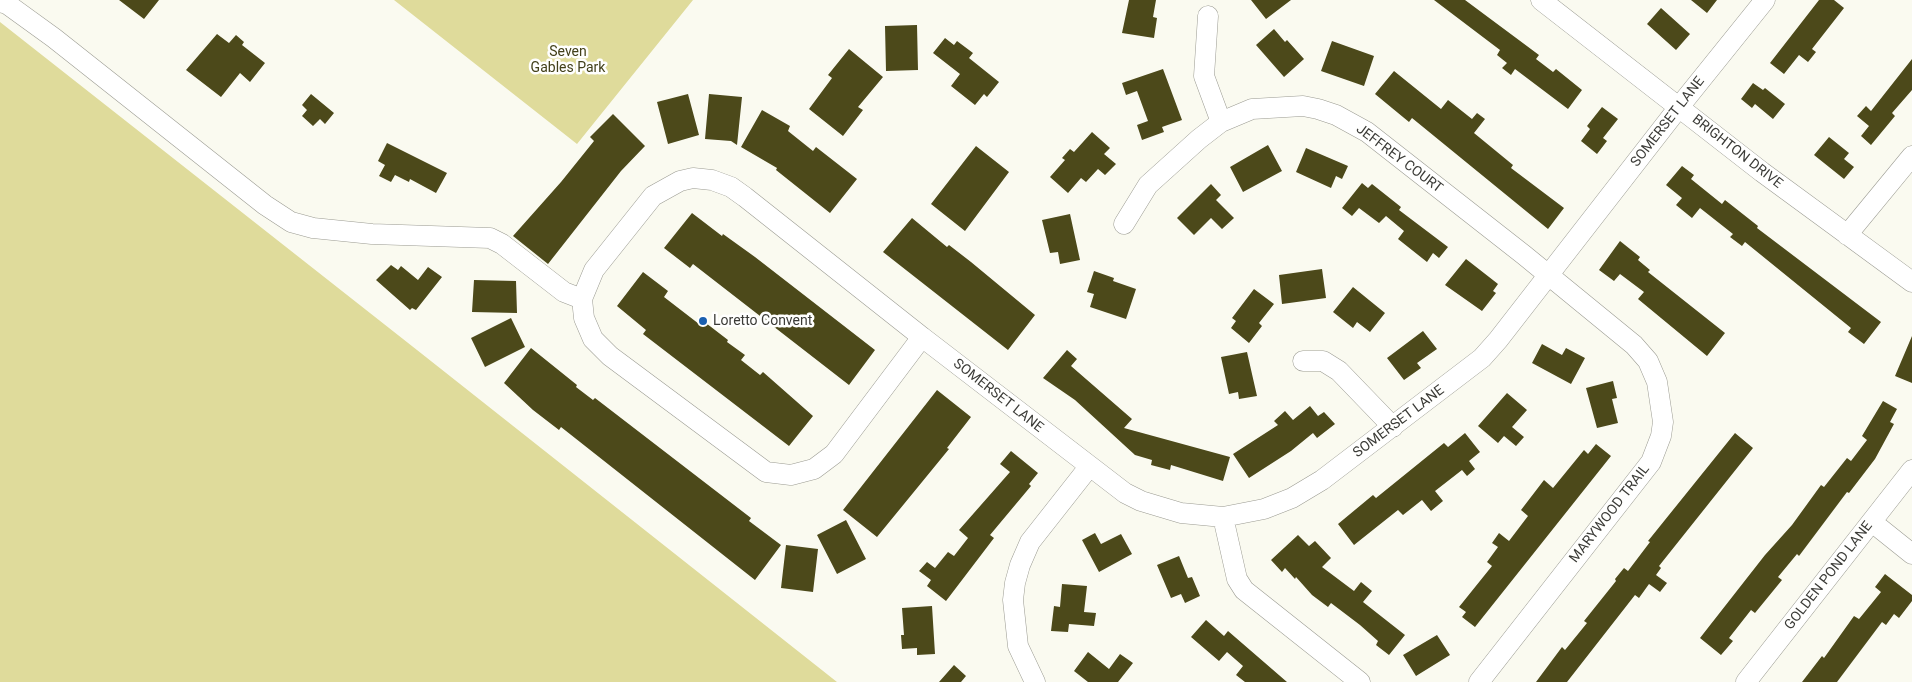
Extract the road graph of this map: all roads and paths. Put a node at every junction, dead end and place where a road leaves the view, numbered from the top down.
1 (1541, 0) edge
2 (1765, 0) edge
3 (0, 2) edge
4 (1208, 16) dead end
5 (1679, 107) junction
6 (1221, 122) junction
7 (1912, 156) edge
8 (1124, 224) dead end
9 (1847, 235) junction
10 (1548, 276) junction
11 (1912, 282) edge
12 (582, 299) junction
13 (922, 337) junction
14 (1303, 361) dead end
15 (1393, 427) junction
16 (1089, 467) junction
17 (1912, 470) edge
18 (1223, 517) junction
19 (1872, 522) junction
20 (1912, 554) edge
21 (1035, 682) edge
22 (1360, 682) edge
23 (1479, 682) edge
24 (1746, 682) edge

1 - 5 street, BRIGHTON DRIVE
2 - 5 street, SOMERSET LANE
3 - 12 street
4 - 6 street
5 - 9 street, BRIGHTON DRIVE
5 - 10 street, SOMERSET LANE
6 - 8 street, JEFFREY COURT
6 - 10 street, JEFFREY COURT
7 - 9 street
9 - 11 street, BRIGHTON DRIVE
10 - 15 street, SOMERSET LANE
10 - 23 street, MARYWOOD TRAIL
12 - 13 street, SOMERSET LANE
12 - 13 street
13 - 16 street, SOMERSET LANE
14 - 15 street
15 - 18 street, SOMERSET LANE
16 - 18 street, SOMERSET LANE
16 - 21 street
17 - 19 street, GOLDEN POND LANE
18 - 22 street
19 - 20 street
19 - 24 street, GOLDEN POND LANE

